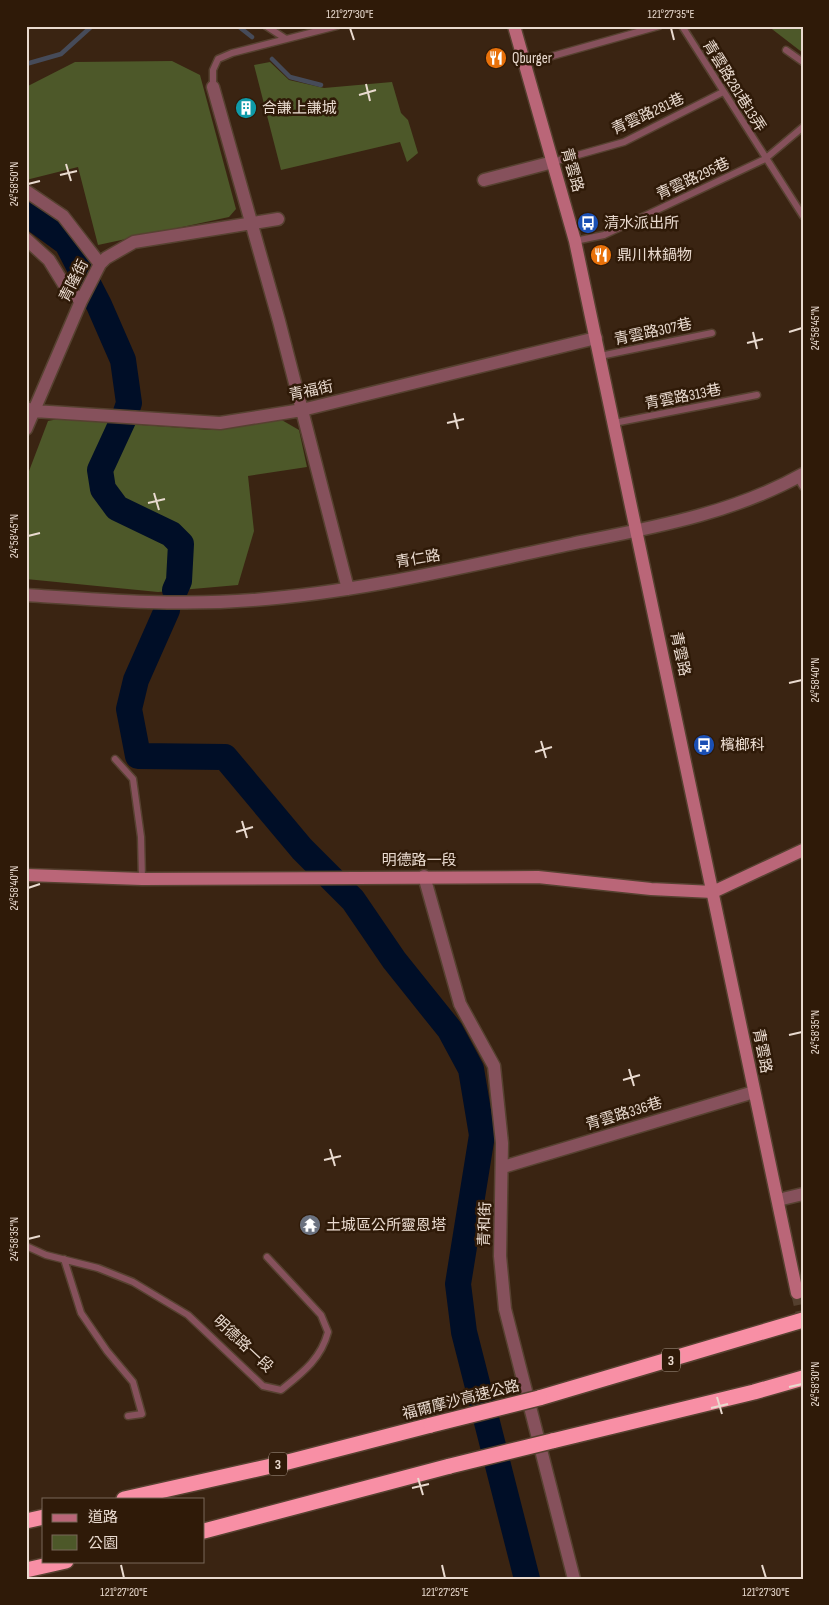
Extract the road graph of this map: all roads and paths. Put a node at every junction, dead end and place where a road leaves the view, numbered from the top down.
1 (266, 26) edge
2 (337, 26) edge
3 (514, 26) edge
4 (659, 26) edge
5 (682, 26) edge
6 (323, 28) edge
7 (286, 39) junction
8 (786, 50) dead end
9 (803, 62) edge
10 (524, 64) junction
11 (213, 87) joint
12 (723, 92) junction
13 (803, 127) edge
14 (765, 159) junction
15 (553, 162) junction
16 (484, 180) dead end
17 (26, 191) edge
18 (803, 216) edge
19 (278, 218) dead end
20 (251, 224) junction
21 (26, 239) edge
22 (576, 241) junction
23 (100, 264) junction
24 (81, 300) junction
25 (712, 333) dead end
26 (596, 338) junction
27 (600, 356) junction
28 (757, 395) dead end
29 (30, 409) edge
30 (302, 410) junction
31 (614, 423) junction
32 (26, 429) edge
33 (801, 479) edge
34 (638, 531) junction
35 (348, 589) junction
36 (26, 595) edge
37 (115, 759) dead end
38 (803, 850) edge
39 (26, 875) edge
40 (424, 876) junction
41 (142, 879) junction
42 (713, 892) junction
43 (754, 1092) junction
44 (503, 1167) junction
45 (803, 1194) edge
46 (778, 1200) junction
47 (26, 1246) edge
48 (268, 1257) dead end
49 (64, 1259) junction
50 (797, 1293) tunnel mouth
51 (803, 1320) edge
52 (803, 1378) edge
53 (128, 1416) dead end
54 (128, 1498) edge
55 (42, 1517) edge
56 (26, 1521) edge
57 (205, 1531) edge
58 (62, 1562) edge
59 (26, 1570) edge
60 (574, 1579) edge

1 - 7 lane
2 - 6 lane
3 - 10 street, 青雲路
4 - 10 lane
5 - 12 lane, 青雲路281巷13弄
6 - 7 lane
7 - 11 lane
8 - 9 lane
10 - 15 street, 青雲路
11 - 20 street
12 - 14 lane, 青雲路281巷13弄
12 - 15 lane, 青雲路281巷
13 - 14 lane, 青雲路295巷
14 - 18 lane, 青雲路281巷13弄
14 - 22 lane, 青雲路295巷
15 - 16 street
15 - 22 street, 青雲路
17 - 23 street
19 - 20 street, 青隆街
20 - 23 street, 青隆街
20 - 30 street
21 - 24 street
22 - 26 street, 青雲路
23 - 24 street, 青隆街
24 - 29 street, 青隆街
25 - 27 lane, 青雲路307巷
26 - 27 street, 青雲路
26 - 30 street, 青福街
27 - 31 street, 青雲路
28 - 31 lane, 青雲路313巷
29 - 30 street, 青福街
29 - 32 street, 青隆街
30 - 35 street
31 - 34 street, 青雲路
33 - 34 street, 青仁路
34 - 35 street, 青仁路
34 - 42 street, 青雲路
35 - 36 street, 青仁路
37 - 41 lane
38 - 42 street, 明德路一段
39 - 41 street, 明德路一段
40 - 41 street, 明德路一段
40 - 42 street, 明德路一段
40 - 44 street, 青和街
42 - 43 street, 青雲路
43 - 44 street, 青雲路336巷
43 - 46 street, 青雲路
44 - 60 street, 青和街
45 - 46 street
46 - 50 street, 青雲路
47 - 49 lane, 明德路一段
48 - 49 lane, 明德路一段
49 - 53 lane
51 - 54 highway, 福爾摩沙高速公路 / 3, bridge
52 - 57 highway, bridge
55 - 56 highway
58 - 59 highway

